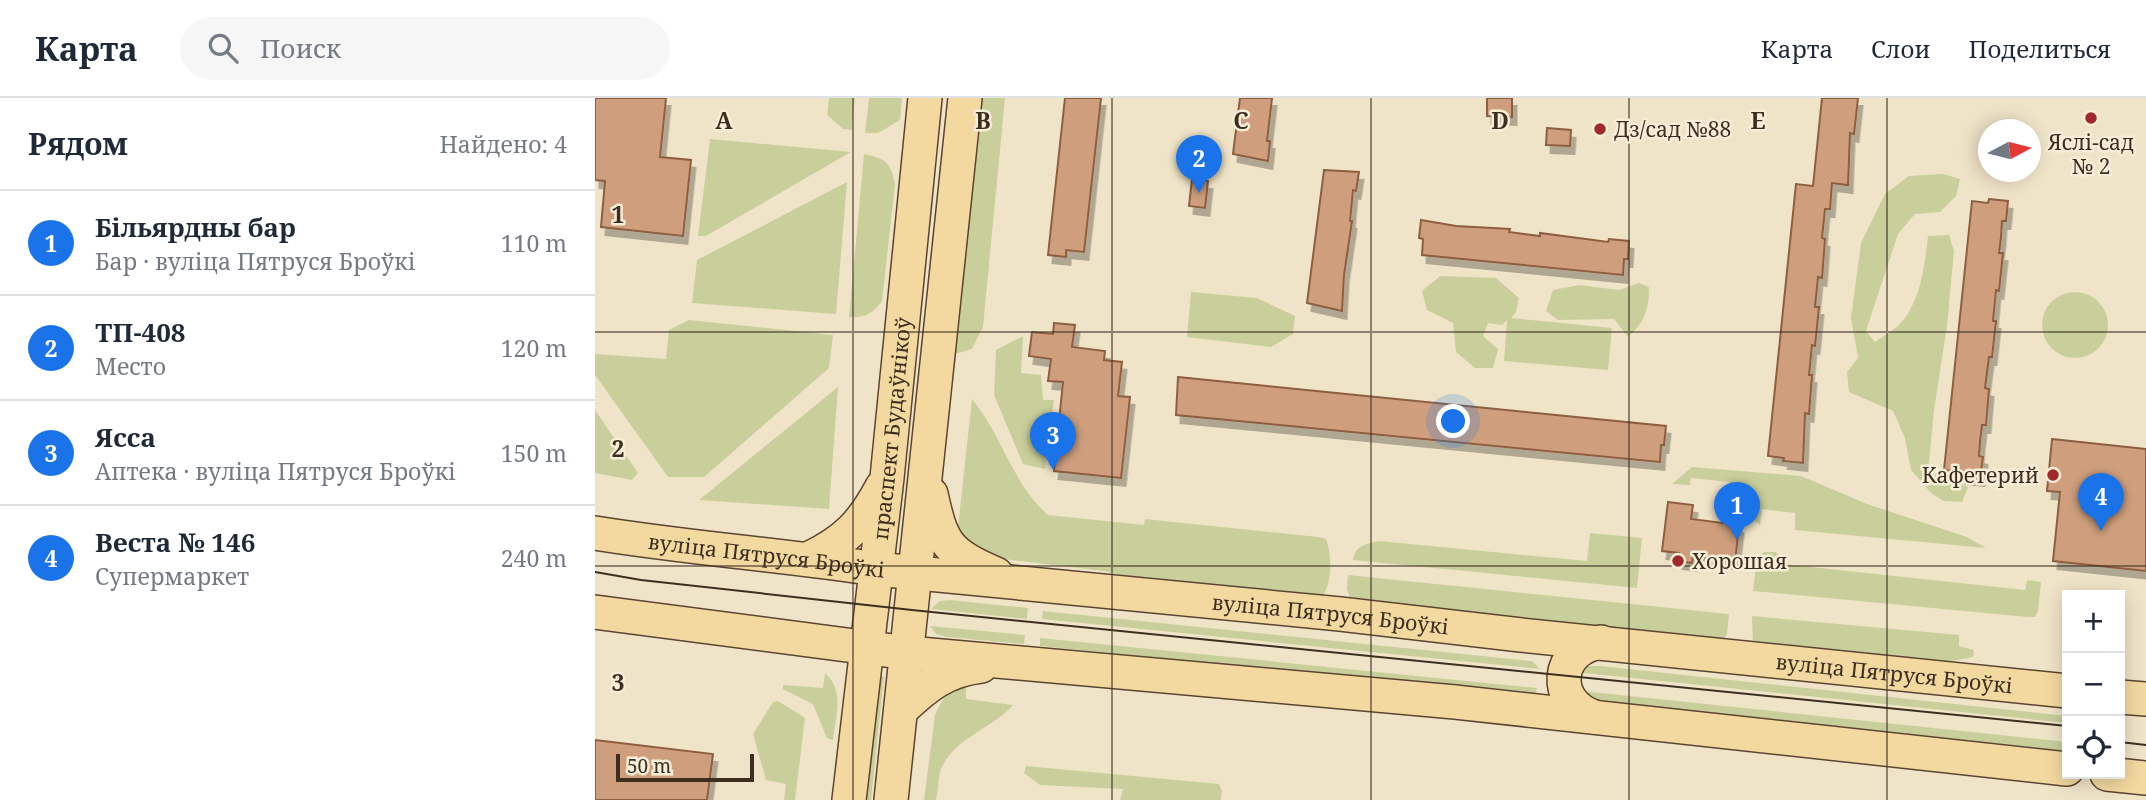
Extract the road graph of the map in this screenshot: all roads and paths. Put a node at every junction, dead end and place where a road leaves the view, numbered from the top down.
1 (925, 98) edge
2 (965, 98) edge
3 (926, 475) junction
4 (887, 478) junction
5 (595, 533) edge
6 (808, 559) junction
7 (876, 569) junction
8 (916, 573) junction
9 (1016, 582) junction
10 (595, 612) edge
11 (1521, 635) junction
12 (808, 640) junction
13 (1601, 642) junction
14 (868, 647) junction
15 (908, 653) junction
16 (1011, 663) junction
17 (2062, 690) edge
18 (2125, 697) edge
19 (2146, 699) edge
20 (1511, 708) junction
21 (860, 710) junction
22 (901, 710) junction
23 (1594, 717) junction
24 (2062, 768) edge
25 (2125, 776) edge
26 (2146, 778) edge
27 (849, 800) edge
28 (891, 800) edge

1 - 4 main road, праспект Будаўнікоў
2 - 3 main road, праспект Будаўнікоў
3 - 8 main road, праспект Будаўнікоў
3 - 9 main road
4 - 6 main road
4 - 7 main road, праспект Будаўнікоў
5 - 6 main road, вуліца Пятруся Броўкі
6 - 7 main road, вуліца Пятруся Броўкі
7 - 8 main road, вуліца Пятруся Броўкі
7 - 14 main road, праспект Будаўнікоў
8 - 9 main road, вуліца Пятруся Броўкі
8 - 15 main road, праспект Будаўнікоў
9 - 11 main road, вуліца Пятруся Броўкі
10 - 12 main road
11 - 13 main road, вуліца Пятруся Броўкі
11 - 20 main road
12 - 14 main road
12 - 21 main road
13 - 17 main road, вуліца Пятруся Броўкі
13 - 23 main road
14 - 15 main road
14 - 21 main road, праспект Будаўнікоў
15 - 16 main road
15 - 22 main road, праспект Будаўнікоў
16 - 20 main road
16 - 22 main road
18 - 19 main road
20 - 23 main road
21 - 27 main road, праспект Будаўнікоў
22 - 28 main road, праспект Будаўнікоў
23 - 24 main road
25 - 26 main road

